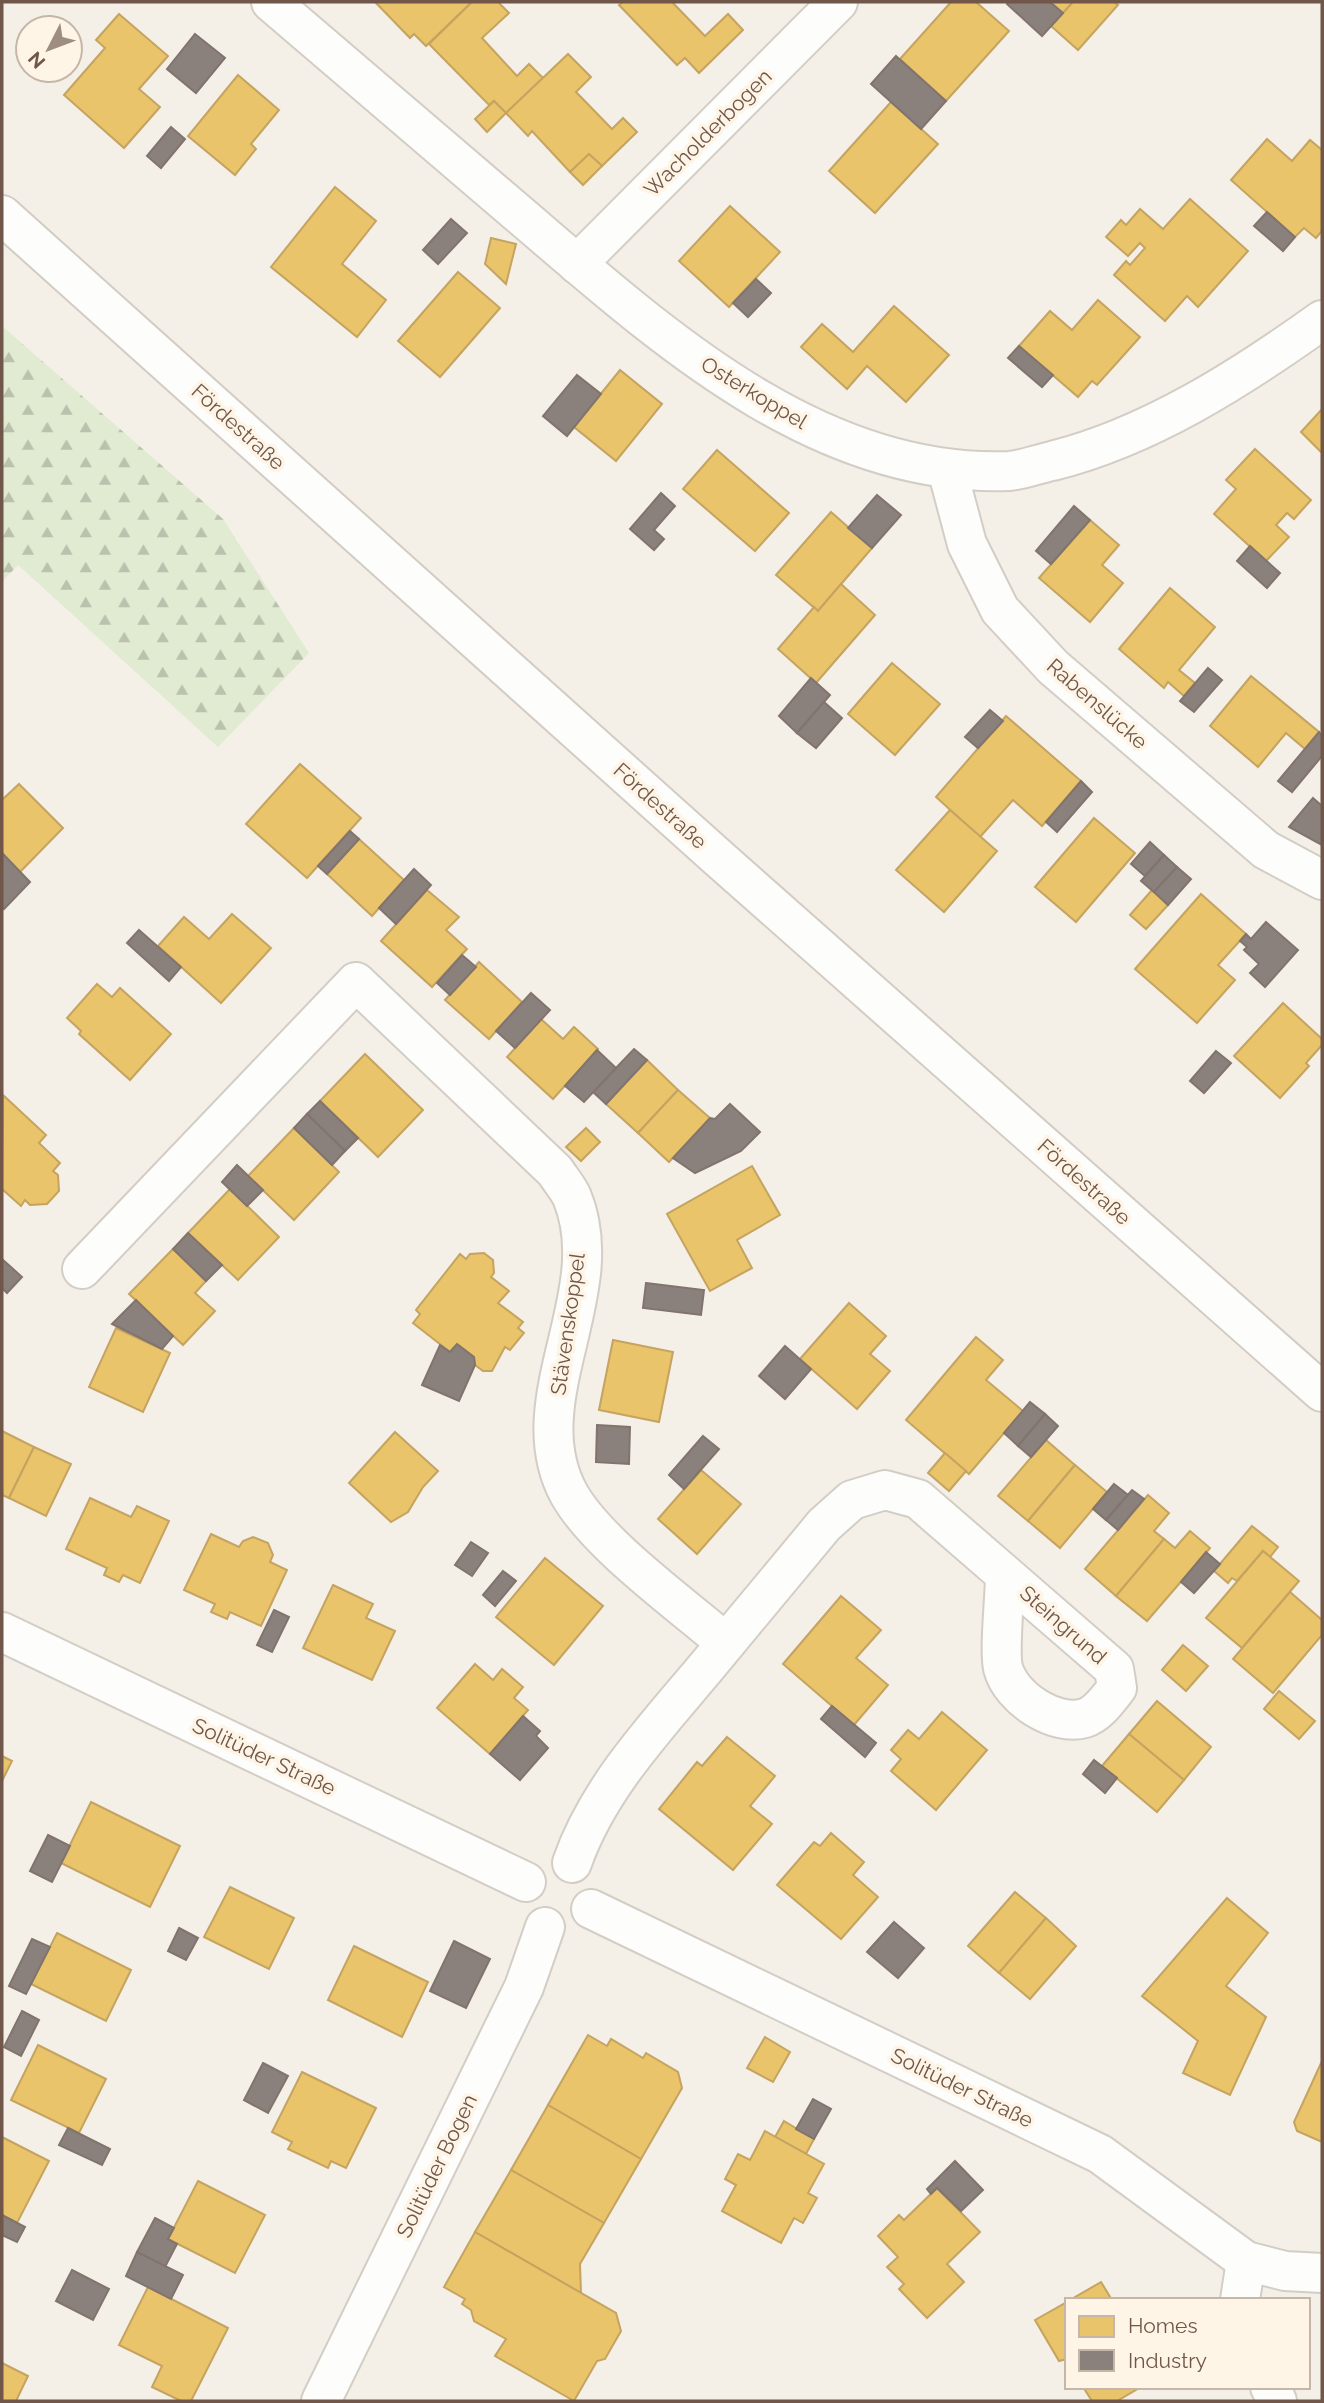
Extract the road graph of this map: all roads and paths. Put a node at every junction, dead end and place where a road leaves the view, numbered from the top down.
1 (271, 2) edge
2 (838, 2) edge
3 (2, 215) edge
4 (577, 264) junction
5 (1322, 320) edge
6 (947, 469) junction
7 (1322, 880) edge
8 (82, 1269) dead end
9 (1322, 1392) edge
10 (1005, 1575) dead end
11 (2, 1632) edge
12 (726, 1643) junction
13 (572, 1863) junction
14 (526, 1882) junction
15 (591, 1909) junction
16 (545, 1927) junction
17 (1246, 2261) junction
18 (1322, 2273) edge
19 (1240, 2298) edge
20 (321, 2401) edge

1 - 4 street, Osterkoppel
2 - 4 street, Wacholderbogen
3 - 9 street, Fördestraße
4 - 6 street, Osterkoppel
5 - 6 street, Osterkoppel
6 - 7 street, Rabenslücke
8 - 12 street, Stävenskoppel
10 - 12 street, Steingrund
11 - 14 street, Solitüder Straße
12 - 13 street
13 - 14 street
13 - 15 street
14 - 16 street
15 - 16 street
15 - 17 street, Solitüder Straße
16 - 20 street, Solitüder Bogen
17 - 18 street, Solitüder Straße
17 - 19 street

